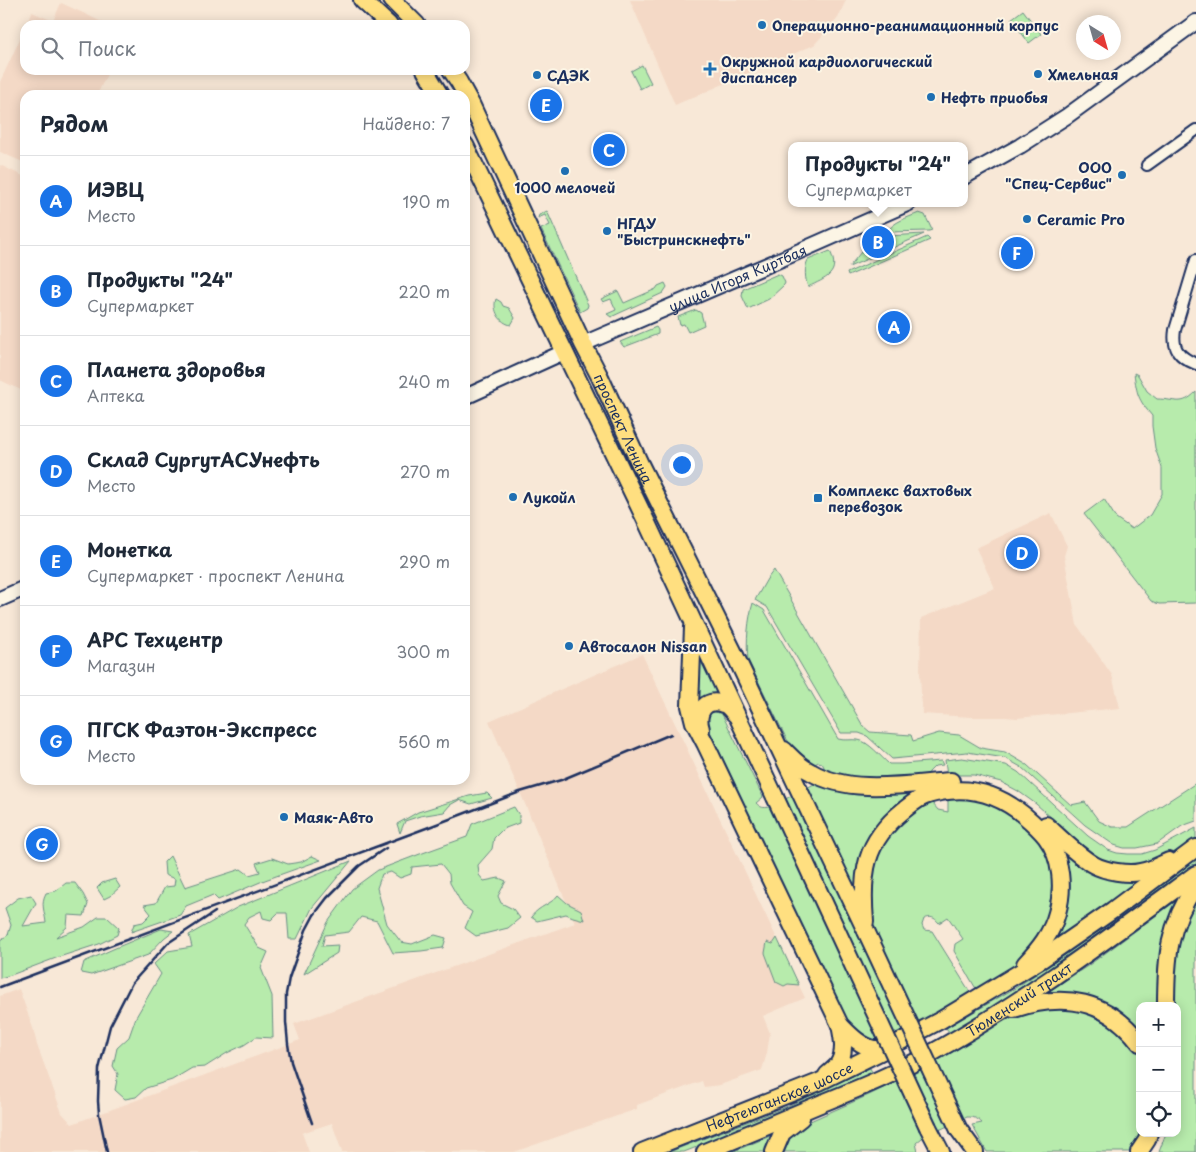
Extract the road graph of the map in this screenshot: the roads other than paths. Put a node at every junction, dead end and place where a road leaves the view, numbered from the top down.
1 (362, 0) edge
2 (392, 0) edge
3 (384, 20) edge
4 (412, 20) edge
5 (1196, 22) edge
6 (428, 75) edge
7 (454, 75) edge
8 (437, 90) edge
9 (463, 90) edge
10 (470, 104) edge
11 (1196, 130) edge
12 (470, 155) edge
13 (1147, 166) dead end
14 (968, 175) edge
15 (900, 207) edge
16 (1196, 260) edge
17 (583, 344) junction
18 (564, 352) junction
19 (1196, 364) edge
20 (470, 395) edge
21 (20, 590) edge
22 (0, 599) edge
23 (693, 622) junction
24 (737, 715) junction
25 (770, 727) junction
26 (705, 743) junction
27 (947, 786) junction
28 (1193, 850) edge
29 (1196, 874) edge
30 (1196, 885) edge
31 (866, 931) junction
32 (990, 991) junction
33 (1166, 1002) edge
34 (995, 1015) junction
35 (840, 1025) junction
36 (1136, 1039) edge
37 (886, 1049) junction
38 (819, 1082) junction
39 (828, 1101) junction
40 (959, 1130) junction
41 (1147, 1137) edge
42 (1158, 1137) edge
43 (933, 1143) edge
44 (642, 1152) edge
45 (705, 1152) edge
46 (774, 1152) edge
47 (969, 1152) edge
48 (975, 1152) edge
49 (1139, 1152) edge
50 (1149, 1152) edge

1 - 3 main road
2 - 4 main road
5 - 14 main road
6 - 8 main road
7 - 9 main road, проспект Ленина
10 - 17 main road, проспект Ленина
11 - 13 street
12 - 18 main road, проспект Ленина
15 - 17 main road, улица Игоря Киртбая
16 - 19 street
17 - 18 main road, улица Игоря Киртбая
17 - 25 main road, проспект Ленина
18 - 20 main road
18 - 23 main road, проспект Ленина
21 - 22 main road
23 - 24 main road, проспект Ленина
23 - 26 main road
24 - 26 main road
24 - 43 main road, проспект Ленина, bridge
25 - 27 main road
25 - 31 main road, проспект Ленина
26 - 35 main road
27 - 28 main road
27 - 31 main road
27 - 32 main road
28 - 32 main road, Тюменский тракт
29 - 34 main road, Тюменский тракт
30 - 33 main road
31 - 40 main road, проспект Ленина, bridge
32 - 37 main road, Тюменский тракт
34 - 36 main road
34 - 39 main road, Тюменский тракт
35 - 37 main road
35 - 38 main road
37 - 38 main road, Нефтеюганское шоссе
38 - 44 main road, Нефтеюганское шоссе
39 - 45 main road, Нефтеюганское шоссе
39 - 46 main road
40 - 47 main road
40 - 48 main road
41 - 49 main road
42 - 50 main road

